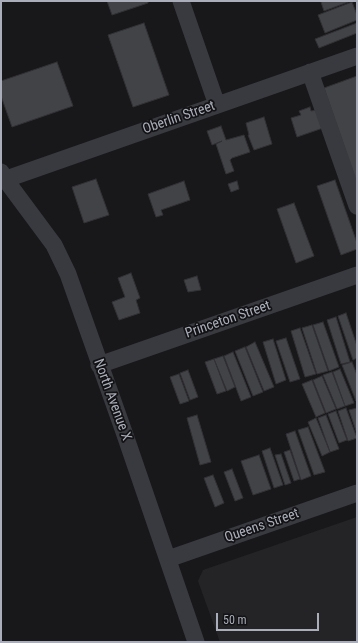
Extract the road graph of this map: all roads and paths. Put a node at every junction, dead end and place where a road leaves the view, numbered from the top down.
1 (181, 1) edge
2 (357, 56) edge
3 (310, 72) junction
4 (217, 105) junction
5 (2, 177) edge
6 (357, 206) edge
7 (357, 275) edge
8 (99, 365) junction
9 (357, 494) edge
10 (168, 558) junction
11 (196, 642) edge

1 - 4 street
2 - 3 street, Oberlin Street
3 - 4 street, Oberlin Street
3 - 6 street
4 - 5 street, Oberlin Street
5 - 8 street, North Avenue X
7 - 8 street, Princeton Street
8 - 10 street, North Avenue X
9 - 10 street, Queens Street
10 - 11 street, North Avenue X

